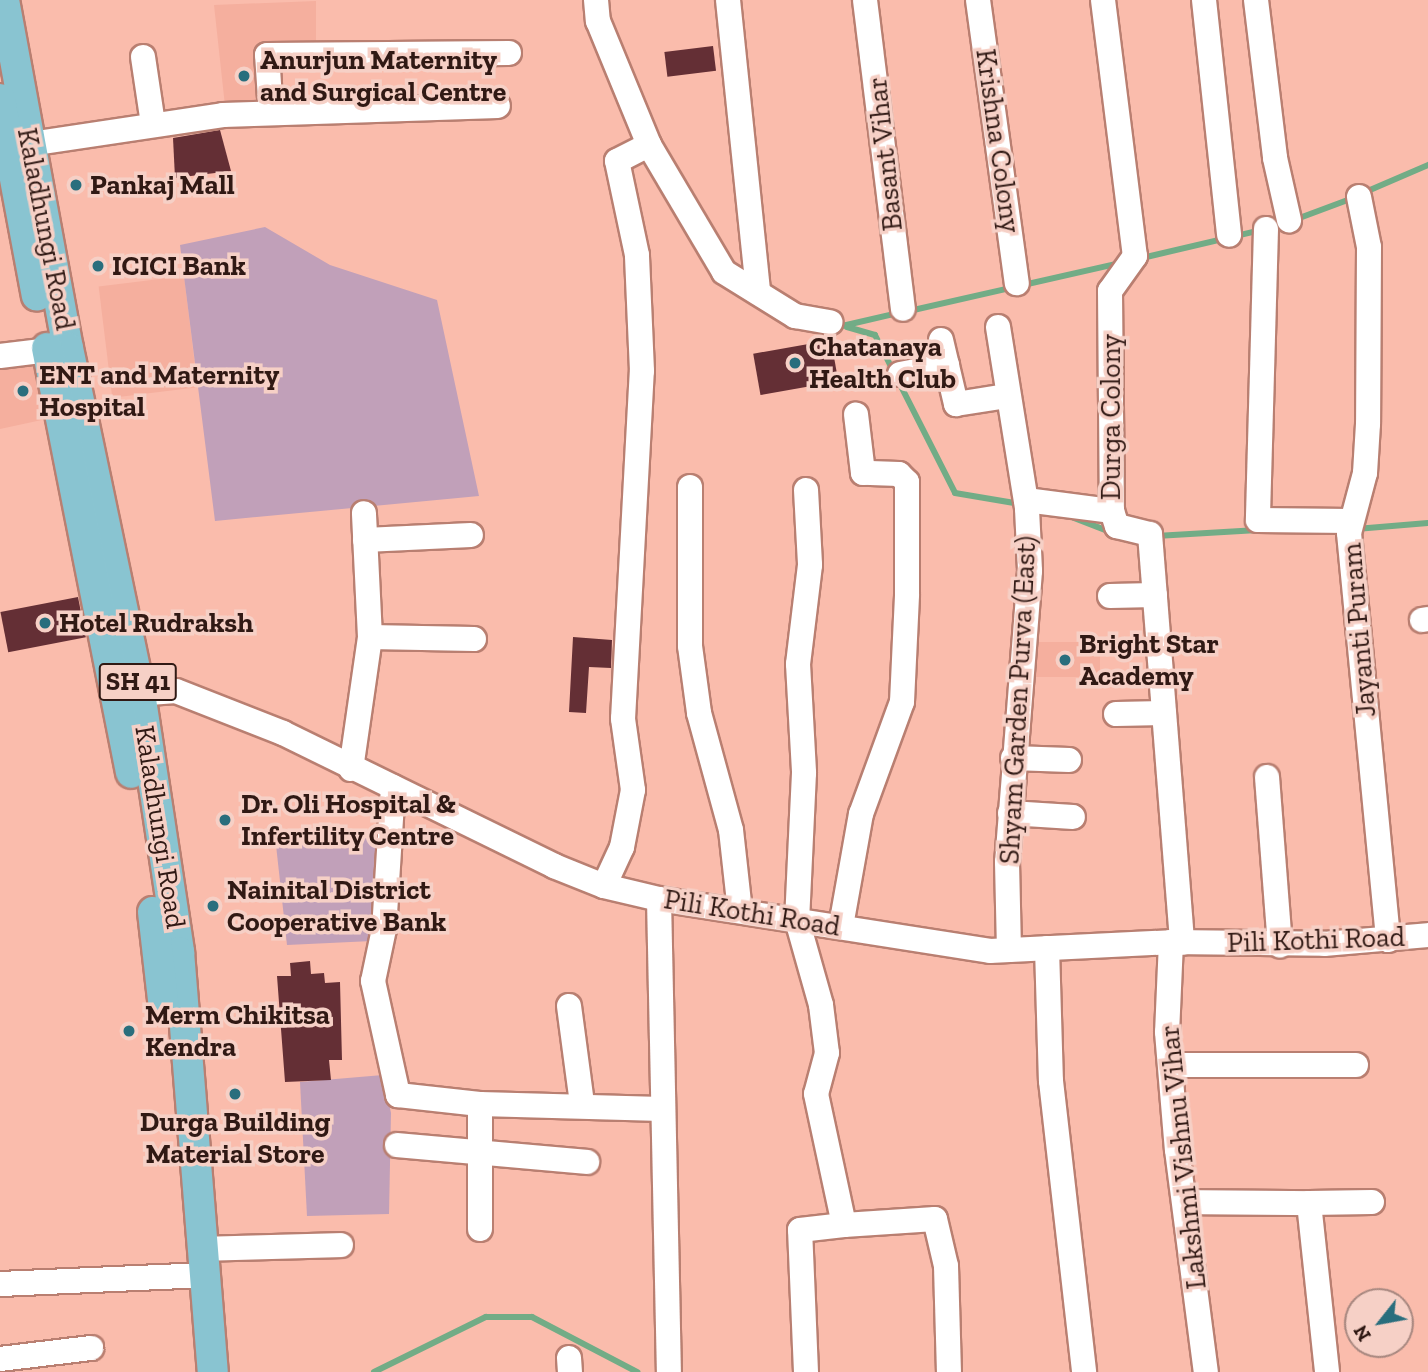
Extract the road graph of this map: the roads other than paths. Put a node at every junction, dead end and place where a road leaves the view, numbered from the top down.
1 (4, 0) edge
2 (596, 0) edge
3 (728, 0) edge
4 (865, 0) edge
5 (978, 0) edge
6 (1103, 0) edge
7 (1204, 0) edge
8 (1256, 0) edge
9 (509, 53) dead end
10 (143, 57) dead end
11 (0, 99) edge
12 (498, 106) dead end
13 (271, 113) junction
14 (153, 124) junction
15 (20, 134) junction
16 (649, 145) junction
17 (1359, 197) dead end
18 (1289, 220) dead end
19 (1266, 229) dead end
20 (1229, 235) dead end
21 (1017, 283) dead end
22 (758, 292) junction
23 (903, 309) dead end
24 (830, 322) dead end
25 (998, 327) dead end
26 (941, 340) dead end
27 (58, 349) junction
28 (0, 356) edge
29 (947, 365) junction
30 (900, 374) dead end
31 (1007, 396) junction
32 (856, 414) dead end
33 (690, 487) dead end
34 (806, 490) dead end
35 (1026, 500) junction
36 (1112, 511) junction
37 (364, 513) dead end
38 (1350, 522) junction
39 (471, 535) dead end
40 (365, 540) junction
41 (1155, 595) junction
42 (1110, 596) dead end
43 (370, 637) junction
44 (474, 639) dead end
45 (129, 694) junction
46 (1164, 713) junction
47 (1116, 714) dead end
48 (1013, 758) junction
49 (1069, 760) dead end
50 (351, 769) junction
51 (1267, 777) dead end
52 (393, 787) junction
53 (1010, 813) junction
54 (1073, 817) dead end
55 (604, 886) junction
56 (659, 899) junction
57 (740, 911) junction
58 (797, 920) junction
59 (841, 926) junction
60 (1428, 935) edge
61 (1388, 940) junction
62 (1177, 942) junction
63 (1280, 944) junction
64 (1047, 948) junction
65 (1009, 950) junction
66 (569, 1006) dead end
67 (1170, 1065) junction
68 (1356, 1065) dead end
69 (480, 1104) junction
70 (582, 1104) junction
71 (662, 1109) junction
72 (397, 1145) dead end
73 (479, 1156) junction
74 (587, 1162) dead end
75 (1185, 1202) junction
76 (1372, 1202) dead end
77 (1309, 1203) junction
78 (844, 1225) junction
79 (480, 1229) dead end
80 (341, 1245) dead end
81 (199, 1267) junction
82 (0, 1284) edge
83 (91, 1348) dead end
84 (0, 1359) edge
85 (194, 1372) edge
86 (213, 1372) edge
87 (669, 1372) edge
88 (806, 1372) edge
89 (948, 1372) edge
90 (1084, 1372) edge
91 (1206, 1372) edge
92 (1327, 1372) edge

1 - 15 main road, Kaladhungi Road / SH 41
2 - 16 street
3 - 22 street
4 - 23 street, Basant Vihar
5 - 21 street, Krishna Colony
6 - 36 street, Durga Colony
7 - 20 street
8 - 18 street
9 - 13 street
10 - 14 street
11 - 15 main road, Kaladhungi Road / SH 41
12 - 13 street
13 - 14 street
14 - 15 street
15 - 27 main road, Kaladhungi Road / SH 41
16 - 22 street
16 - 55 street
17 - 38 street, Jayanti Puram
19 - 38 street
22 - 24 street
25 - 31 street, Shyam Garden Purva (East)
26 - 29 street
27 - 28 street
27 - 45 main road, Kaladhungi Road / SH 41
29 - 30 street
29 - 31 street
31 - 35 street, Shyam Garden Purva (East)
32 - 59 street
33 - 57 street
34 - 58 street
35 - 36 street
35 - 48 street, Shyam Garden Purva (East)
36 - 41 street, Durga Colony
37 - 40 street
38 - 61 street, Jayanti Puram
39 - 40 street
40 - 43 street
41 - 42 street
41 - 46 street, Durga Colony
43 - 44 street
43 - 50 street
45 - 50 street, Pili Kothi Road
45 - 81 main road, Kaladhungi Road / SH 41
46 - 47 street
46 - 62 street, Durga Colony
48 - 49 street
48 - 53 street, Shyam Garden Purva (East)
50 - 52 street, Pili Kothi Road
51 - 63 street
52 - 55 street, Pili Kothi Road
52 - 69 street
53 - 54 street
53 - 65 street, Shyam Garden Purva (East)
55 - 56 street, Pili Kothi Road
56 - 57 street, Pili Kothi Road
56 - 71 street
57 - 58 street, Pili Kothi Road
58 - 59 street, Pili Kothi Road
58 - 78 street
59 - 65 street, Pili Kothi Road
60 - 61 street, Pili Kothi Road
61 - 63 street, Pili Kothi Road
62 - 63 street, Pili Kothi Road
62 - 64 street, Pili Kothi Road
62 - 67 street, Lakshmi Vishnu Vihar
64 - 65 street, Pili Kothi Road
64 - 90 street
66 - 70 street
67 - 68 street
67 - 75 street, Lakshmi Vishnu Vihar
69 - 70 street
69 - 73 street
70 - 71 street
71 - 87 street
72 - 73 street
73 - 74 street
73 - 79 street
75 - 77 street
75 - 91 street, Lakshmi Vishnu Vihar
76 - 77 street
77 - 92 street
78 - 88 street
78 - 89 street
80 - 81 street
81 - 82 street
81 - 85 main road, Kaladhungi Road / SH 41
81 - 86 main road, Kaladhungi Road / SH 41
83 - 84 street

